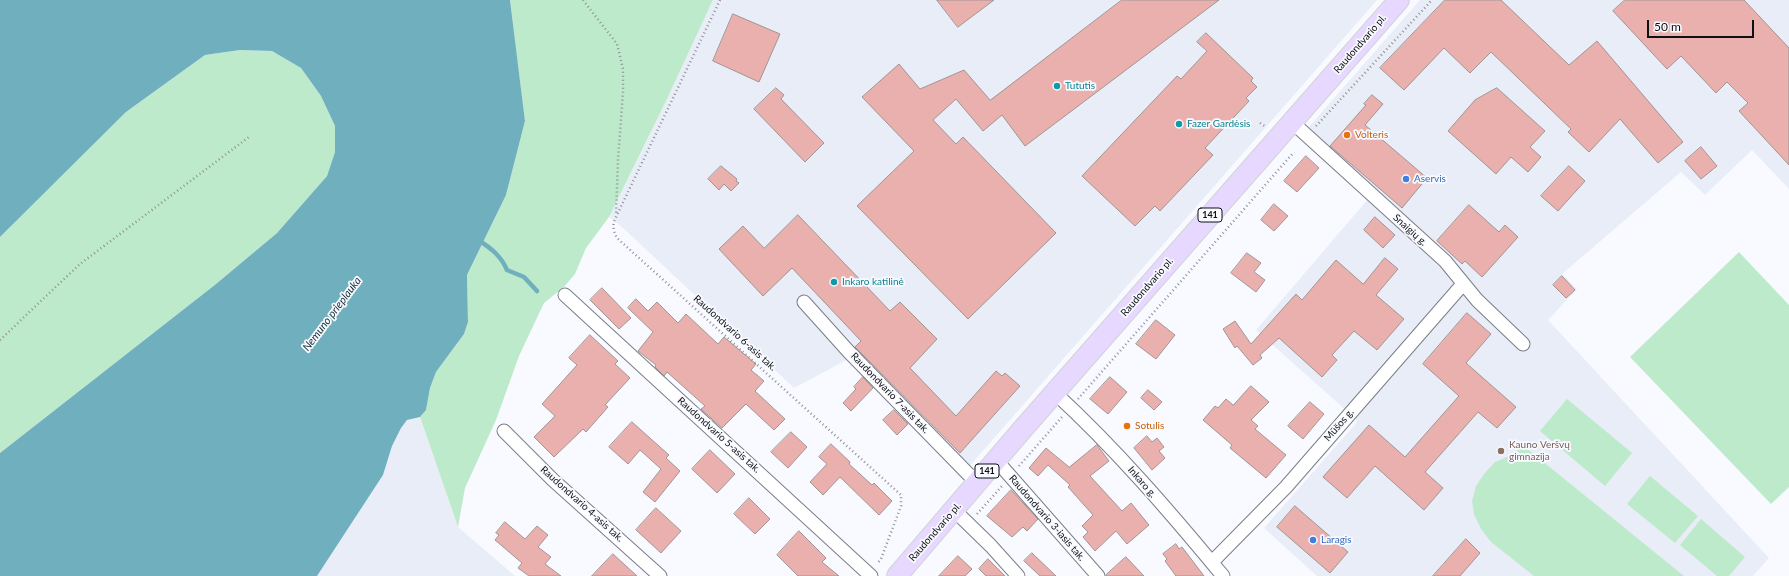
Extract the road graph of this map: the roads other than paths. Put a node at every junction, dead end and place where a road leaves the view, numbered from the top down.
1 (1398, 0) edge
2 (1292, 122) junction
3 (1463, 284) junction
4 (565, 295) dead end
5 (804, 302) dead end
6 (1523, 344) dead end
7 (1055, 393) junction
8 (504, 431) dead end
9 (996, 460) junction
10 (977, 483) junction
11 (954, 510) junction
12 (1212, 562) junction
13 (902, 574) edge
14 (660, 576) edge
15 (871, 576) edge
16 (1018, 576) edge
17 (1098, 576) edge
18 (1223, 576) edge

1 - 2 main road, Raudondvario pl. / 141
2 - 3 street, Snaigių g.
2 - 7 main road, Raudondvario pl. / 141
3 - 6 street, Snaigių g.
3 - 12 street, Mūšos g.
4 - 15 street, Raudondvario 5-asis tak.
5 - 10 street, Raudondvario 7-asis tak.
7 - 9 main road, Raudondvario pl. / 141
7 - 12 street, Inkaro g.
8 - 14 street, Raudondvario 4-asis tak.
9 - 10 main road, Raudondvario pl. / 141
9 - 17 street, Raudondvario 3-iasis tak.
10 - 11 main road, Raudondvario pl. / 141
11 - 13 main road, Raudondvario pl. / 141
11 - 16 street
12 - 18 street, Inkaro g.

